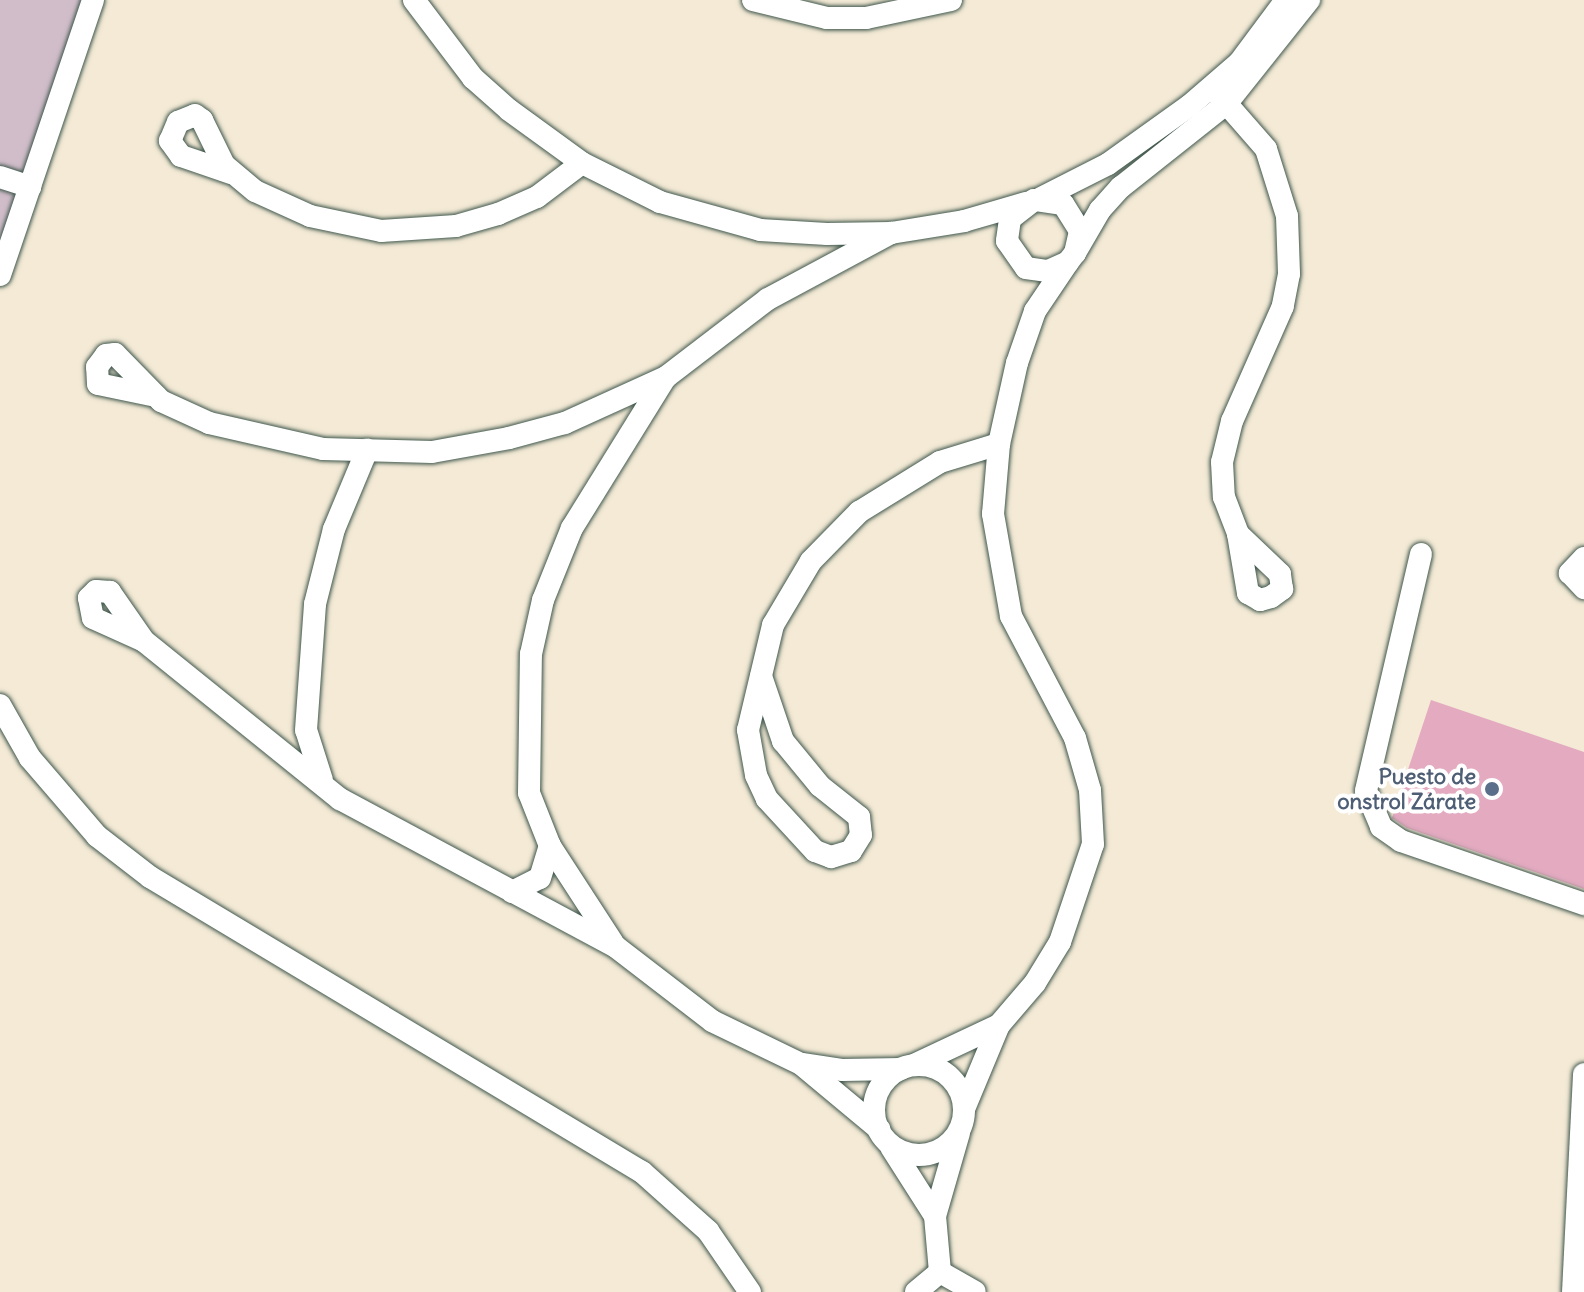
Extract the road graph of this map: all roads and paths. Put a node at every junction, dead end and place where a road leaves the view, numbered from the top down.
1 (93, 0) edge
2 (414, 0) edge
3 (753, 0) edge
4 (951, 0) edge
5 (1286, 0) edge
6 (1309, 0) edge
7 (1220, 95) junction
8 (582, 163) junction
9 (231, 173) dead end
10 (0, 177) edge
11 (30, 187) junction
12 (1034, 200) junction
13 (964, 221) junction
14 (891, 233) junction
15 (827, 234) junction
16 (1014, 256) junction
17 (1072, 257) junction
18 (834, 260) junction
19 (0, 275) edge
20 (1035, 311) junction
21 (666, 377) junction
22 (156, 396) dead end
23 (614, 402) junction
24 (632, 425) junction
25 (999, 444) junction
26 (367, 450) junction
27 (1238, 534) dead end
28 (1421, 554) dead end
29 (1584, 558) edge
30 (1584, 588) edge
31 (144, 641) dead end
32 (761, 676) junction
33 (0, 705) edge
34 (306, 730) junction
35 (277, 746) junction
36 (323, 784) junction
37 (550, 846) junction
38 (512, 892) junction
39 (1584, 904) edge
40 (616, 947) junction
41 (999, 1025) junction
42 (801, 1064) junction
43 (908, 1067) junction
44 (1584, 1074) edge
45 (962, 1120) junction
46 (882, 1134) junction
47 (935, 1216) junction
48 (1584, 1267) edge
49 (940, 1272) junction
50 (1572, 1290) edge
51 (750, 1292) edge
52 (916, 1292) edge
53 (975, 1292) edge

1 - 11 street
2 - 8 street
3 - 4 street
5 - 7 street
6 - 7 street
7 - 12 street
7 - 17 street
7 - 27 street
8 - 9 street
8 - 15 street
10 - 11 street
11 - 19 street
12 - 13 street
12 - 16 street
12 - 17 street
13 - 14 street
13 - 16 street
14 - 15 street
14 - 18 street
15 - 18 street
16 - 17 street
16 - 20 street
17 - 20 street
18 - 21 street
20 - 25 street
21 - 23 street
21 - 24 street
22 - 26 street
23 - 24 street
23 - 26 street
24 - 37 street
25 - 32 street
25 - 41 street
26 - 34 street
28 - 39 street
29 - 30 street
31 - 35 street
32 - 32 street
33 - 51 street
34 - 35 street
34 - 36 street
35 - 36 street
36 - 38 street
37 - 38 street
37 - 40 street
38 - 40 street
40 - 42 street
41 - 43 street
41 - 45 street
42 - 43 street
42 - 46 street
43 - 45 street
43 - 46 street
44 - 50 street
45 - 46 street
45 - 47 street
46 - 47 street
47 - 49 street
48 - 50 street
49 - 52 street
49 - 53 street

